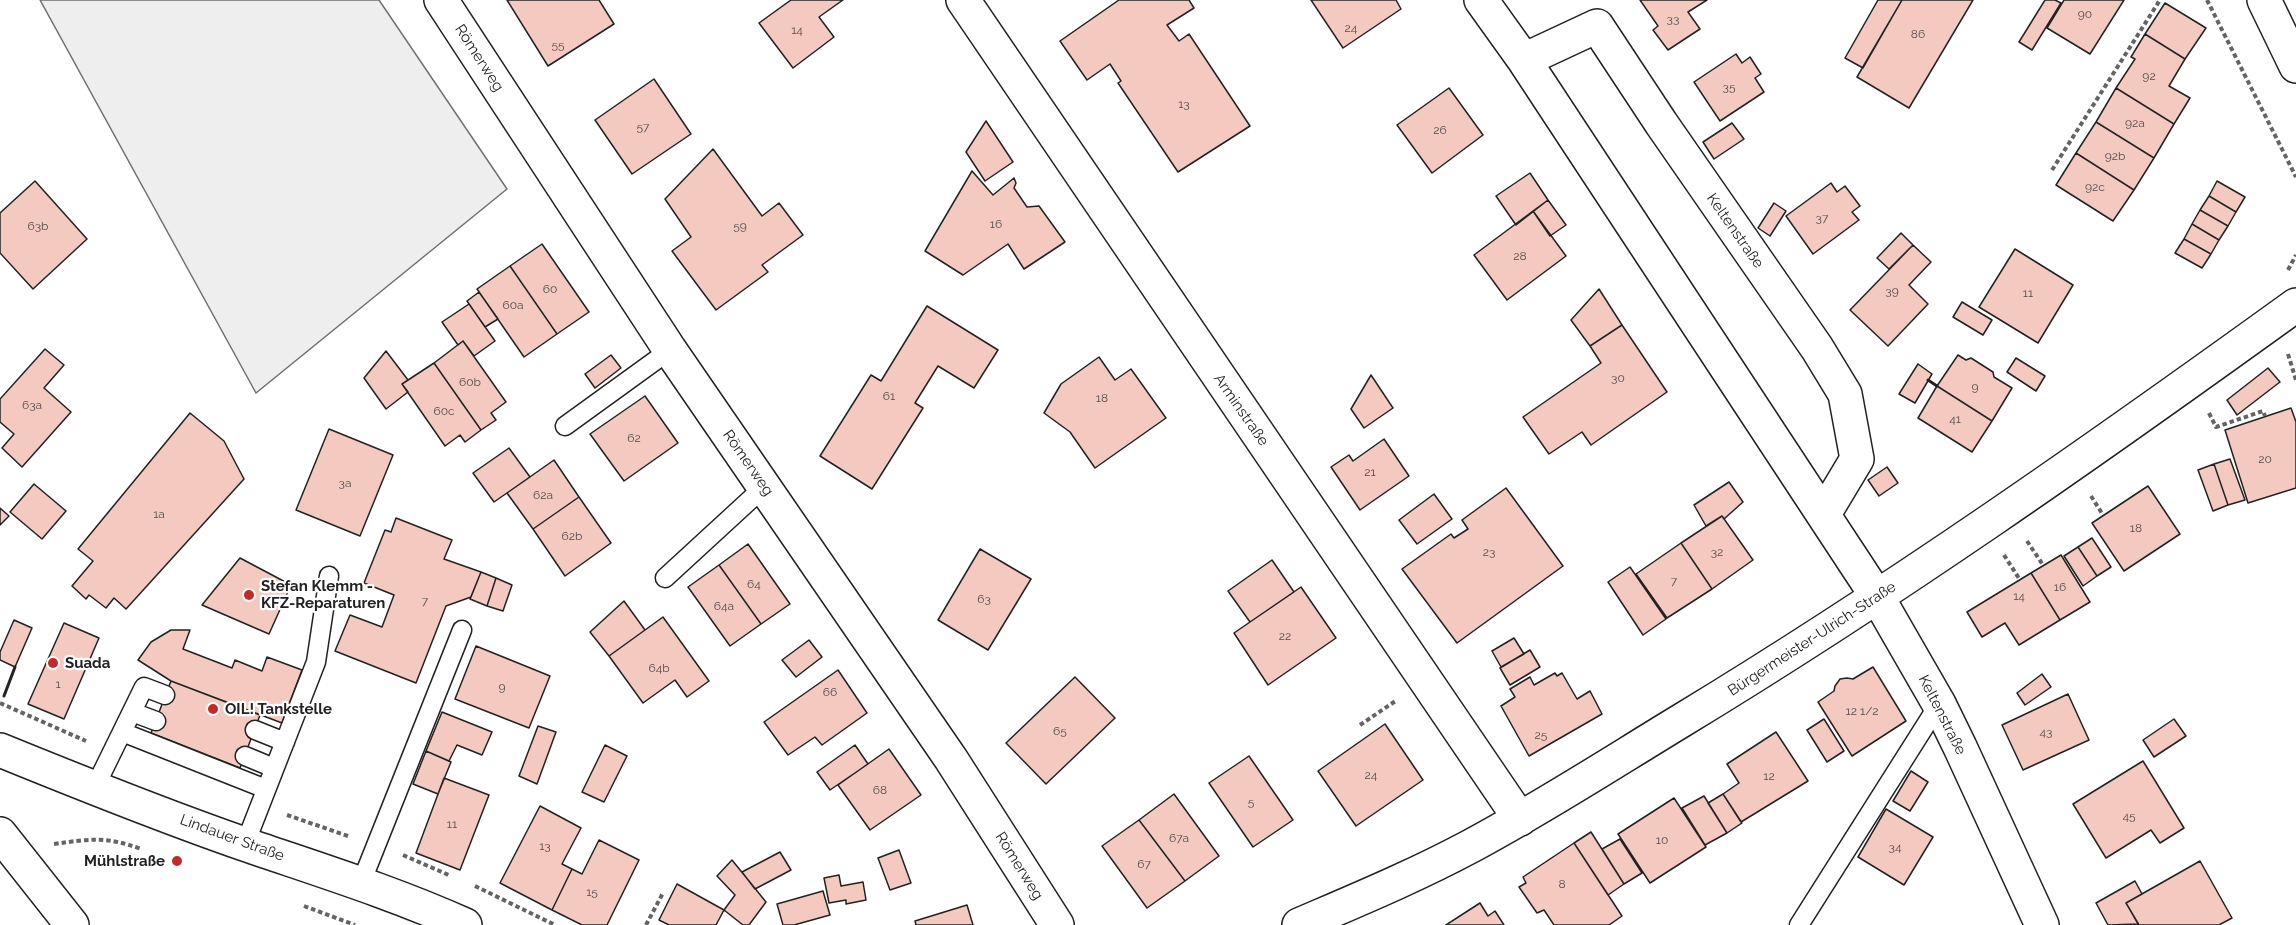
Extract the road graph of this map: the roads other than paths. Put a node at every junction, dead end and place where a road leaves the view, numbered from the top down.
1 (441, 0) edge
2 (963, 0) edge
3 (1481, 0) edge
4 (2264, 0) edge
5 (1524, 60) junction
6 (2296, 66) edge
7 (2296, 305) edge
8 (670, 350) junction
9 (565, 426) dead end
10 (764, 487) junction
11 (1824, 514) junction
12 (329, 576) dead end
13 (665, 578) dead end
14 (1878, 598) junction
15 (462, 630) dead end
16 (165, 695) dead end
17 (1939, 705) junction
18 (132, 712) junction
19 (156, 721) dead end
20 (255, 730) dead end
21 (122, 732) junction
22 (285, 742) junction
23 (0, 750) edge
24 (244, 756) dead end
25 (274, 768) junction
26 (94, 789) junction
27 (266, 789) junction
28 (1520, 819) junction
29 (0, 834) edge
30 (245, 844) junction
31 (361, 883) junction
32 (456, 923) edge
33 (72, 925) edge
34 (1056, 925) edge
35 (1299, 925) edge
36 (1799, 925) edge
37 (2042, 925) edge

1 - 8 street, Römerweg
2 - 28 street, Arminstraße
3 - 5 street, Keltenstraße
4 - 6 street
5 - 11 street, Keltenstraße
5 - 11 street, Keltenstraße
7 - 14 street, Bürgermeister-Ulrich-Straße
8 - 9 lane
8 - 10 street, Römerweg
10 - 13 lane
10 - 34 street, Römerweg
11 - 14 street, Keltenstraße
12 - 22 lane
14 - 17 street, Keltenstraße
14 - 28 street, Bürgermeister-Ulrich-Straße
15 - 31 lane
16 - 18 lane
17 - 36 lane
17 - 37 street, Keltenstraße
18 - 19 lane
18 - 21 lane
20 - 22 lane
21 - 26 lane
21 - 27 lane
22 - 25 lane
23 - 26 street, Lindauer Straße
24 - 25 lane
25 - 27 lane
26 - 30 street, Lindauer Straße
27 - 30 lane
28 - 35 street, Bürgermeister-Ulrich-Straße
29 - 33 street
30 - 31 street, Lindauer Straße
31 - 32 street, Lindauer Straße

